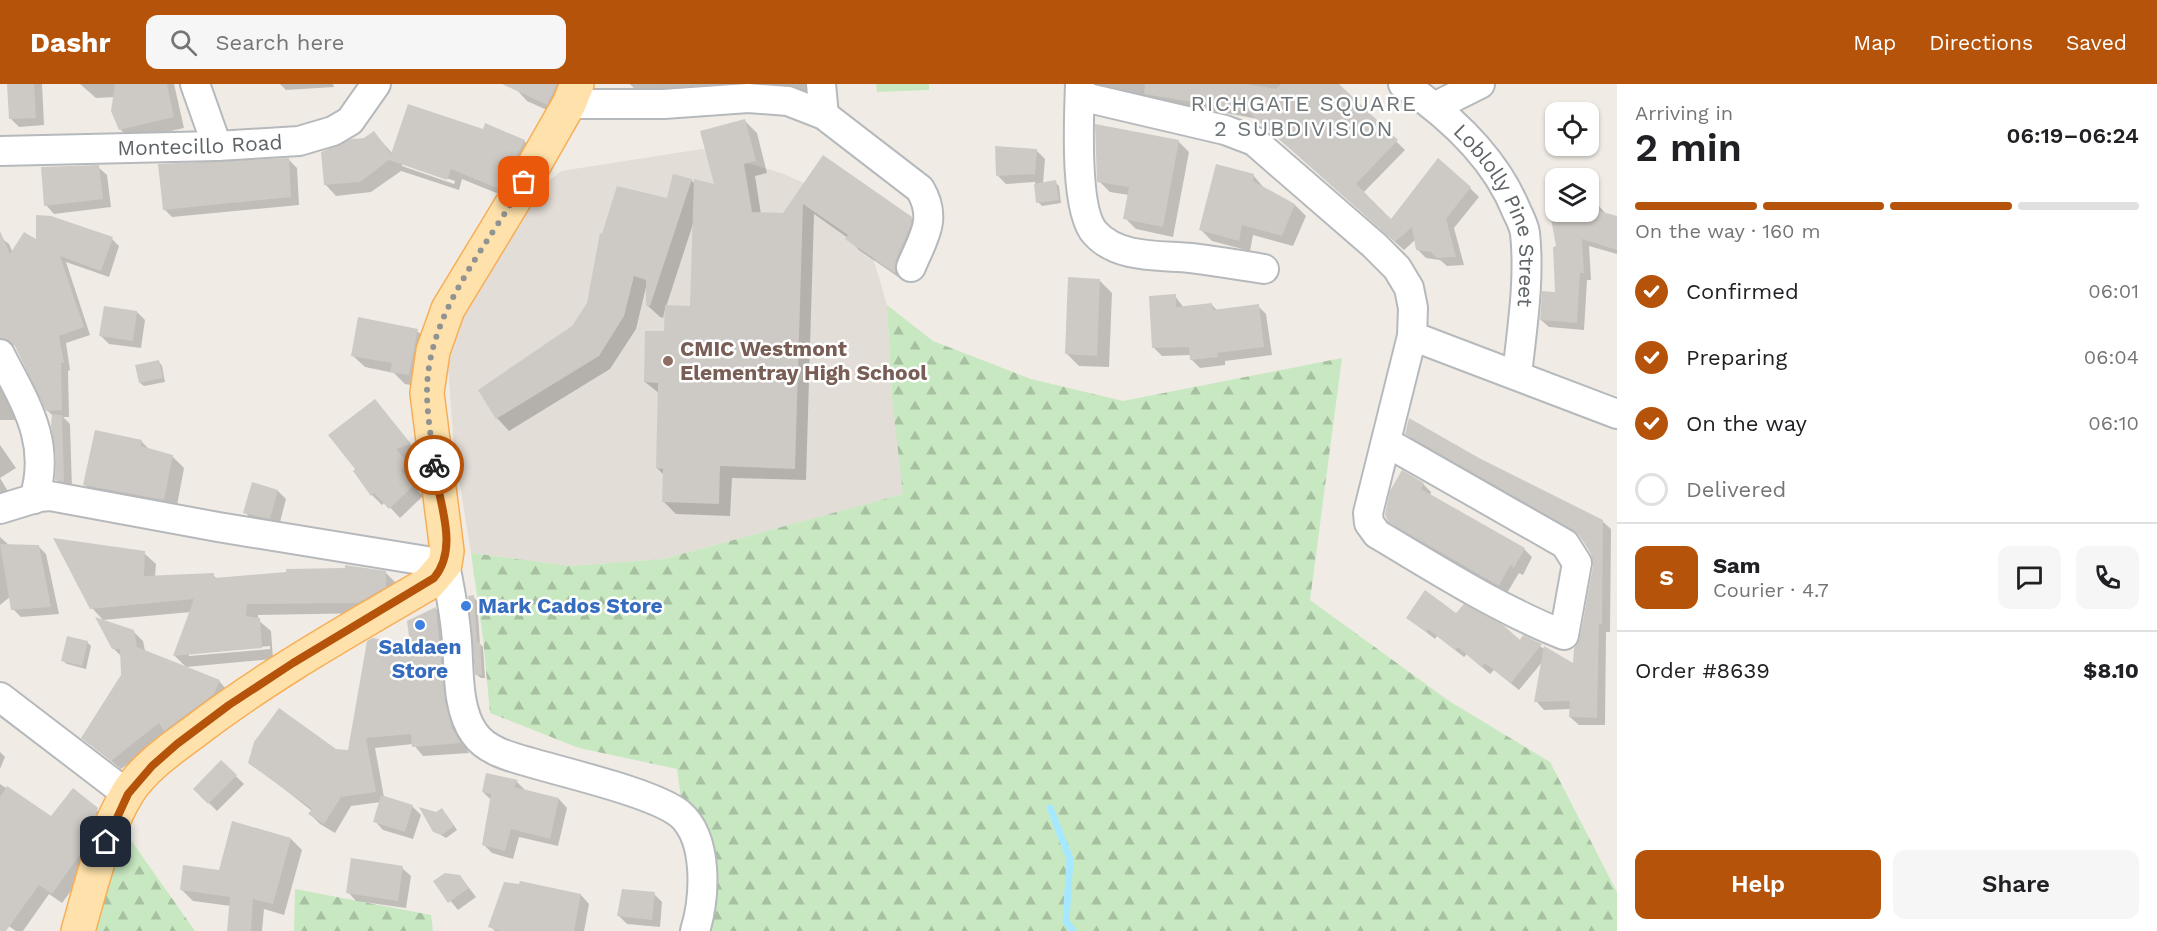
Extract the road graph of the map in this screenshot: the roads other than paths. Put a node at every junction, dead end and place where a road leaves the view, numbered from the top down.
1 (195, 84) edge
2 (350, 84) edge
3 (375, 84) edge
4 (821, 84) edge
5 (1403, 84) edge
6 (1480, 84) edge
7 (1080, 90) edge
8 (573, 94) edge
9 (1436, 106) junction
10 (824, 115) junction
11 (350, 122) junction
12 (217, 146) junction
13 (0, 151) edge
14 (910, 267) dead end
15 (1264, 269) dead end
16 (1412, 336) junction
17 (0, 354) edge
18 (1517, 375) junction
19 (1617, 414) edge
20 (1386, 442) junction
21 (34, 499) junction
22 (0, 509) edge
23 (445, 564) junction
24 (0, 697) edge
25 (128, 794) junction
26 (78, 931) edge
27 (695, 931) edge

1 - 12 street
2 - 11 street
3 - 11 street
4 - 10 street
5 - 9 street, Loblolly Pine Street
6 - 9 street
7 - 15 street
7 - 16 street
8 - 10 street
8 - 23 main road
9 - 18 street, Loblolly Pine Street
10 - 14 street
11 - 12 street, Montecillo Road
12 - 13 street, Montecillo Road
16 - 18 street
16 - 20 street
17 - 21 street
18 - 19 street
20 - 20 street
21 - 22 street
21 - 23 street
23 - 25 main road
23 - 27 street
24 - 25 street
25 - 26 main road

